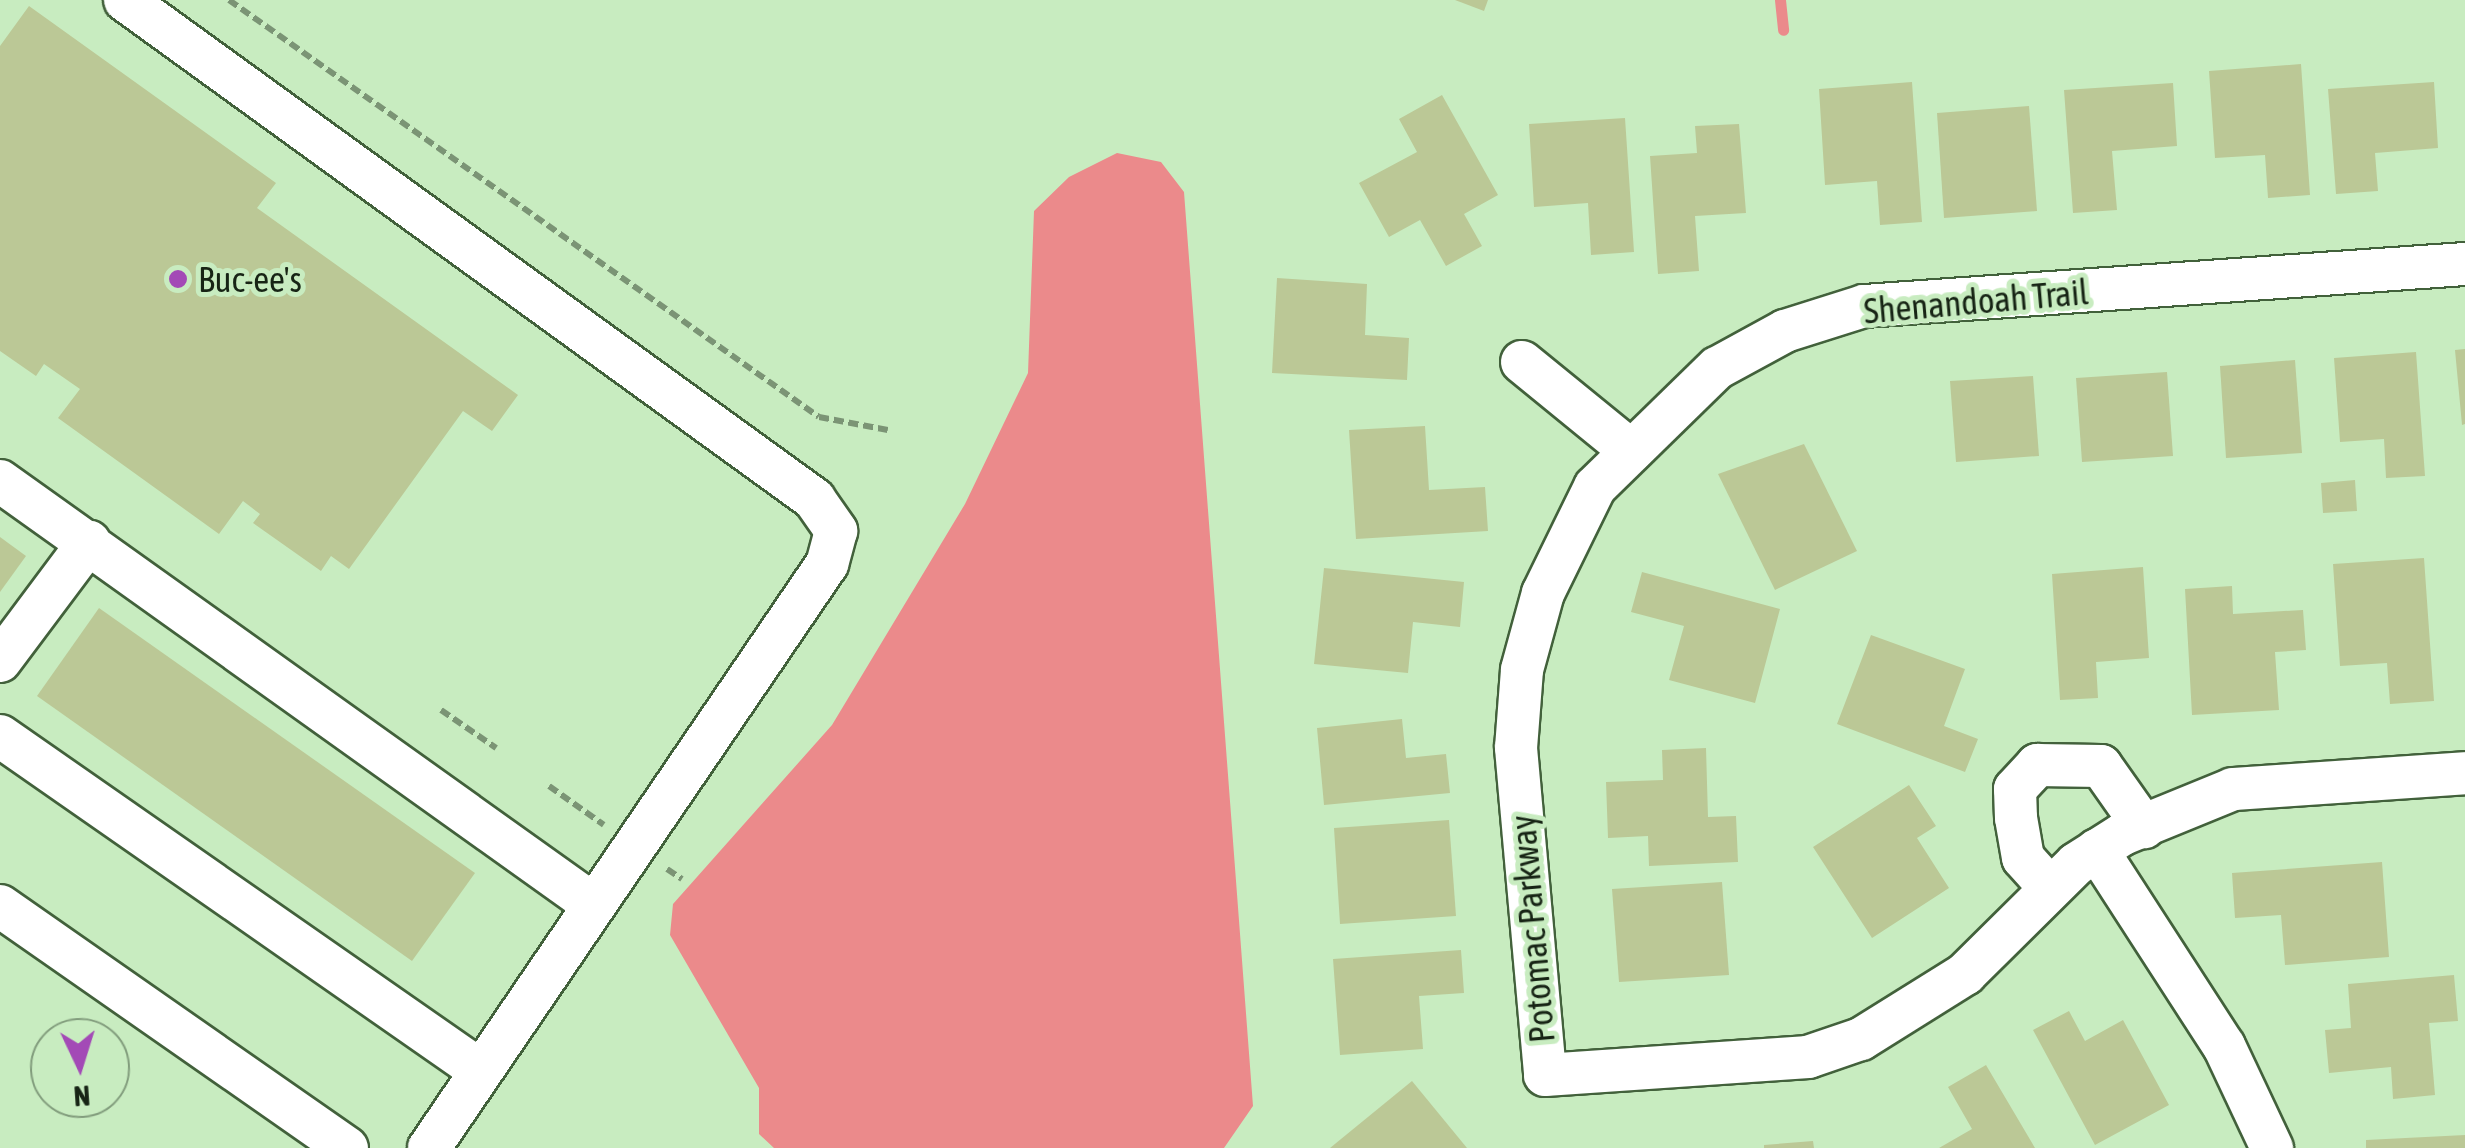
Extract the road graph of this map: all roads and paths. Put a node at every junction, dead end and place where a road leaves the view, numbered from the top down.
1 (125, 0) edge
2 (229, 0) edge
3 (2465, 264) edge
4 (1522, 362) dead end
5 (888, 430) dead end
6 (1631, 451) junction
7 (0, 482) edge
8 (1575, 530) joint
9 (89, 542) junction
10 (0, 661) edge
11 (441, 710) dead end
12 (0, 736) edge
13 (496, 748) dead end
14 (2465, 772) edge
15 (549, 786) dead end
16 (605, 826) dead end
17 (2144, 827) junction
18 (2097, 850) junction
19 (2050, 888) junction
20 (594, 905) junction
21 (0, 906) edge
22 (478, 1068) junction
23 (348, 1148) edge
24 (429, 1148) edge
25 (2272, 1148) edge

1 - 20 street
2 - 5 path
3 - 6 street, Shenandoah Trail
4 - 6 street
6 - 8 street, Shenandoah Trail
7 - 9 street
8 - 19 street, Potomac Parkway
9 - 10 street
9 - 20 street
11 - 13 path
12 - 22 street
14 - 17 street, Potomac Parkway
15 - 16 path
17 - 18 street, Potomac Parkway
17 - 19 street
18 - 19 street, Potomac Parkway
18 - 25 street
20 - 22 street
21 - 23 street
22 - 24 street

